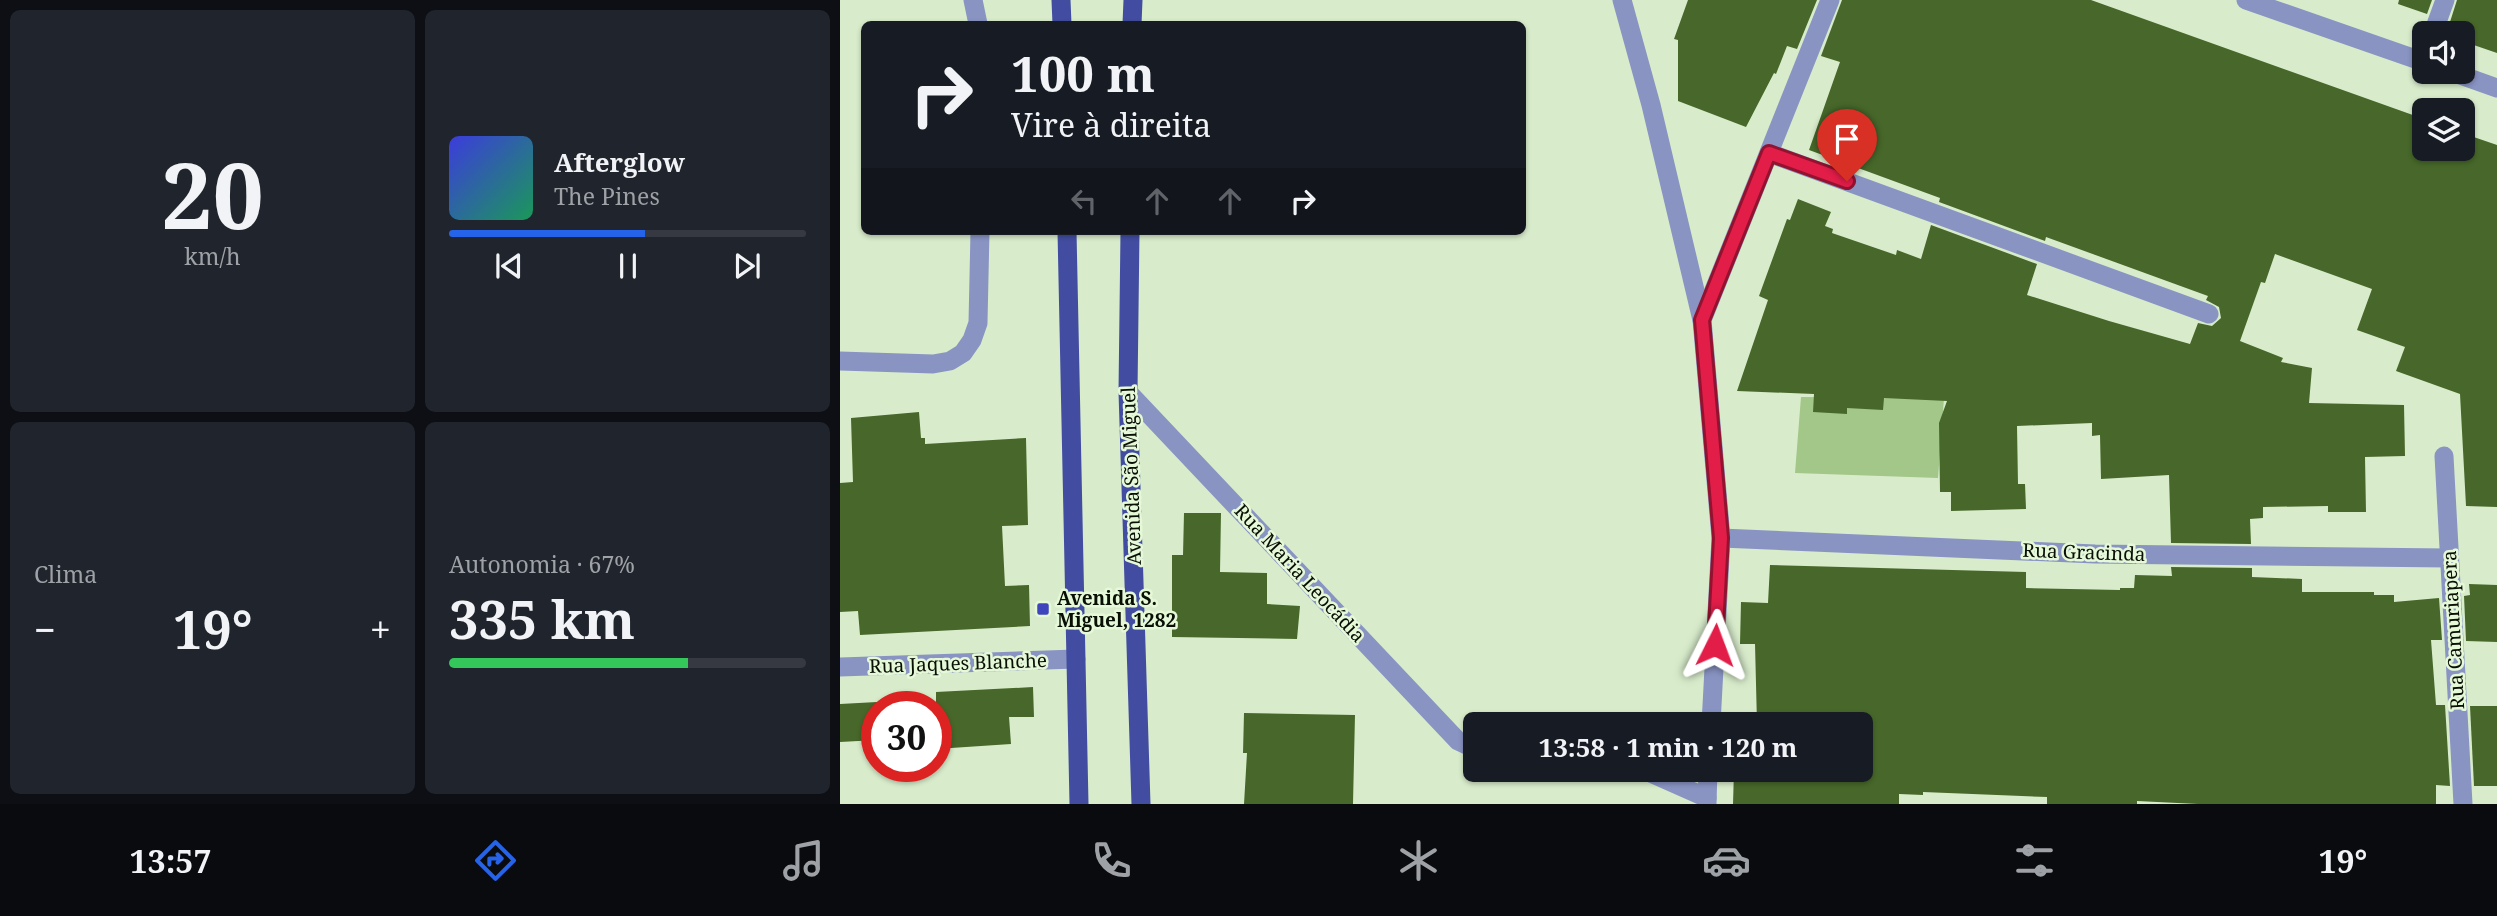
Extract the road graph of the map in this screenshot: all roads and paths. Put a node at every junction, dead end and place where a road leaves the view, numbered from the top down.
1 (973, 0) edge
2 (1061, 0) edge
3 (1133, 0) edge
4 (1622, 0) edge
5 (1830, 0) edge
6 (2246, 0) edge
7 (2445, 0) edge
8 (977, 21) edge
9 (1062, 21) edge
10 (1132, 21) edge
11 (2437, 21) edge
12 (2412, 57) edge
13 (2475, 80) edge
14 (2497, 88) edge
15 (1769, 153) junction
16 (979, 235) edge
17 (1066, 235) edge
18 (1130, 235) edge
19 (2209, 314) dead end
20 (1702, 320) junction
21 (840, 361) edge
22 (1128, 392) junction
23 (2444, 456) dead end
24 (1721, 538) junction
25 (2448, 558) junction
26 (1076, 659) junction
27 (840, 667) edge
28 (1712, 712) edge
29 (1463, 744) edge
30 (1672, 782) edge
31 (1708, 782) edge
32 (1707, 801) edge
33 (1079, 804) edge
34 (1141, 804) edge
35 (2463, 804) edge

1 - 8 street
2 - 9 main road
3 - 10 main road
4 - 20 street
5 - 15 street
6 - 12 street
7 - 11 street
13 - 14 street
15 - 19 street
15 - 20 street
16 - 21 street
17 - 26 main road
18 - 22 main road, Avenida São Miguel
20 - 24 street
22 - 29 street, Rua Maria Leocádia
22 - 34 main road, Avenida São Miguel
23 - 25 street, Rua Camuriapera
24 - 25 street, Rua Gracinda
24 - 28 street
25 - 35 street, Rua Camuriapera
26 - 27 street, Rua Jaques Blanche
26 - 33 main road
30 - 32 street
31 - 32 street

